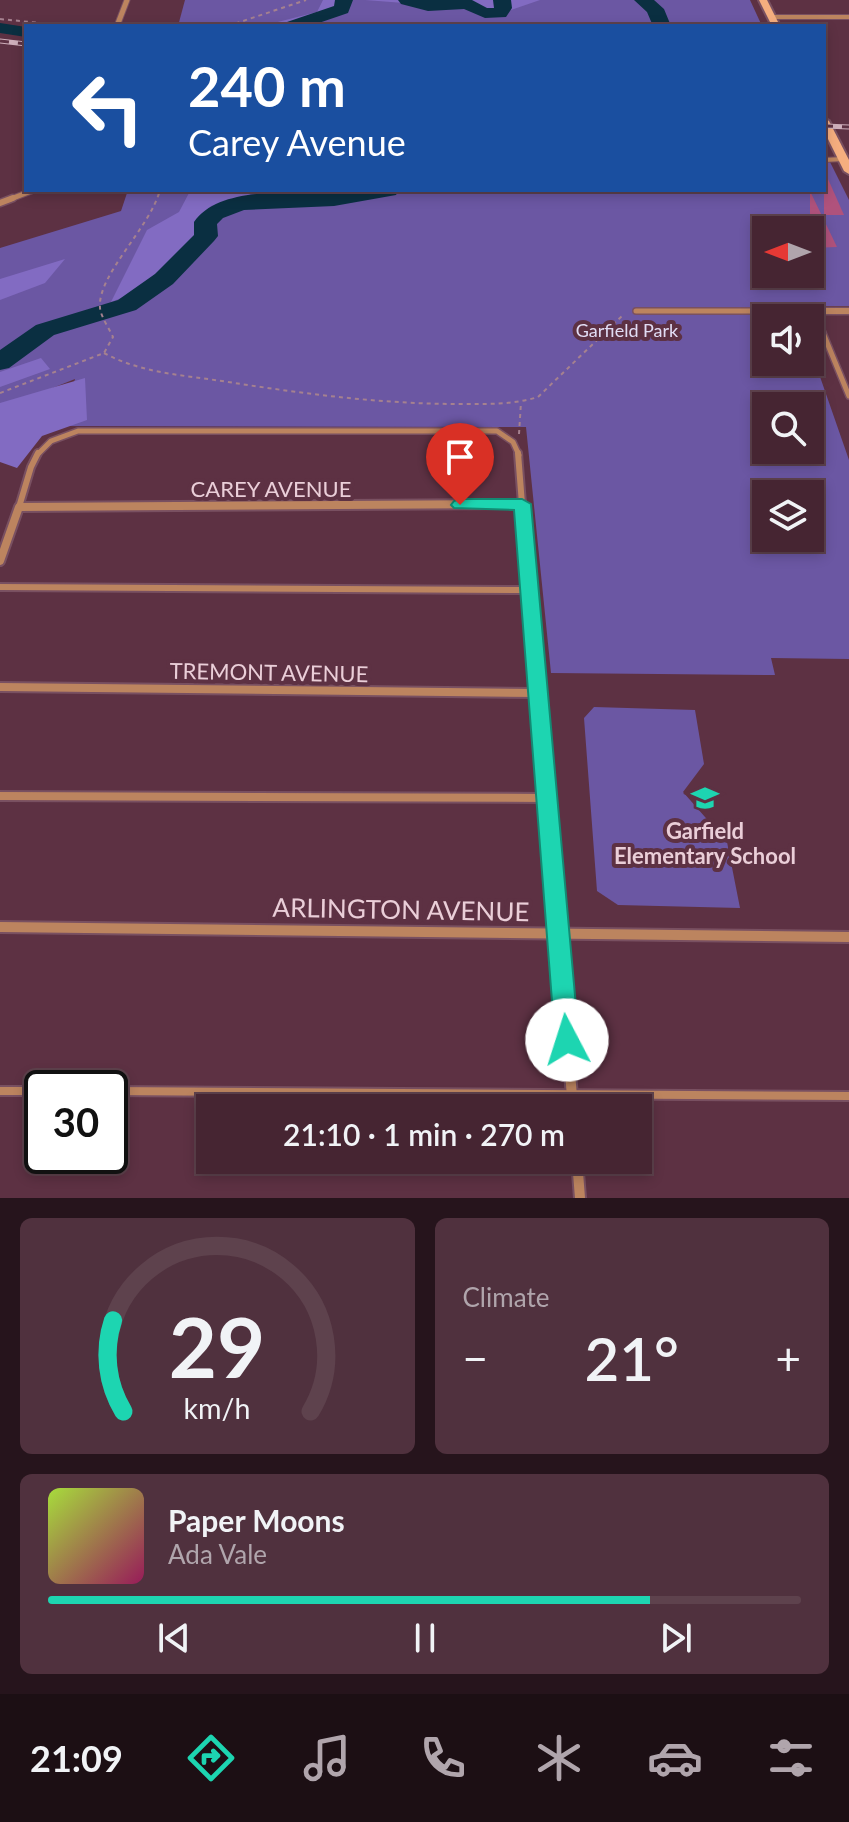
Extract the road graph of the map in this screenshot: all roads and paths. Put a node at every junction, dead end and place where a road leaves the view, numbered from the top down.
1 (127, 0) edge
2 (306, 0) edge
3 (763, 0) edge
4 (849, 17) edge
5 (0, 19) edge
6 (774, 22) edge
7 (50, 24) edge
8 (117, 24) edge
9 (234, 24) edge
10 (826, 125) edge
11 (836, 145) edge
12 (843, 159) junction
13 (826, 160) edge
14 (849, 171) edge
15 (29, 192) edge
16 (159, 192) edge
17 (0, 203) edge
18 (636, 311) joint
19 (752, 311) edge
20 (824, 311) edge
21 (849, 311) edge
22 (824, 335) edge
23 (104, 353) junction
24 (0, 393) edge
25 (849, 396) edge
26 (521, 402) junction
27 (518, 445) junction
28 (522, 504) junction
29 (19, 507) junction
30 (0, 561) edge
31 (0, 587) edge
32 (529, 590) junction
33 (0, 687) edge
34 (537, 693) junction
35 (0, 796) edge
36 (547, 798) junction
37 (0, 927) edge
38 (558, 933) junction
39 (849, 937) edge
40 (0, 1091) edge
41 (24, 1091) edge
42 (128, 1091) edge
43 (571, 1093) junction
44 (849, 1096) edge
45 (578, 1174) edge
46 (580, 1198) edge

1 - 8 street
2 - 9 path
3 - 6 street
4 - 6 lane
5 - 7 path
10 - 11 street
11 - 12 street
12 - 13 lane
12 - 14 street
15 - 17 street
16 - 23 path
18 - 19 lane
18 - 26 path
20 - 21 street
22 - 25 lane
23 - 24 path
23 - 26 path
26 - 27 path
27 - 28 lane
27 - 29 lane
28 - 29 street, CAREY AVENUE
28 - 32 street
29 - 30 street
31 - 32 lane
32 - 34 street
33 - 34 street, TREMONT AVENUE
34 - 36 street
35 - 36 lane
36 - 38 street
37 - 38 street, ARLINGTON AVENUE
38 - 39 street, ARLINGTON AVENUE
38 - 43 street
40 - 41 lane
42 - 43 lane
43 - 44 lane
45 - 46 street

